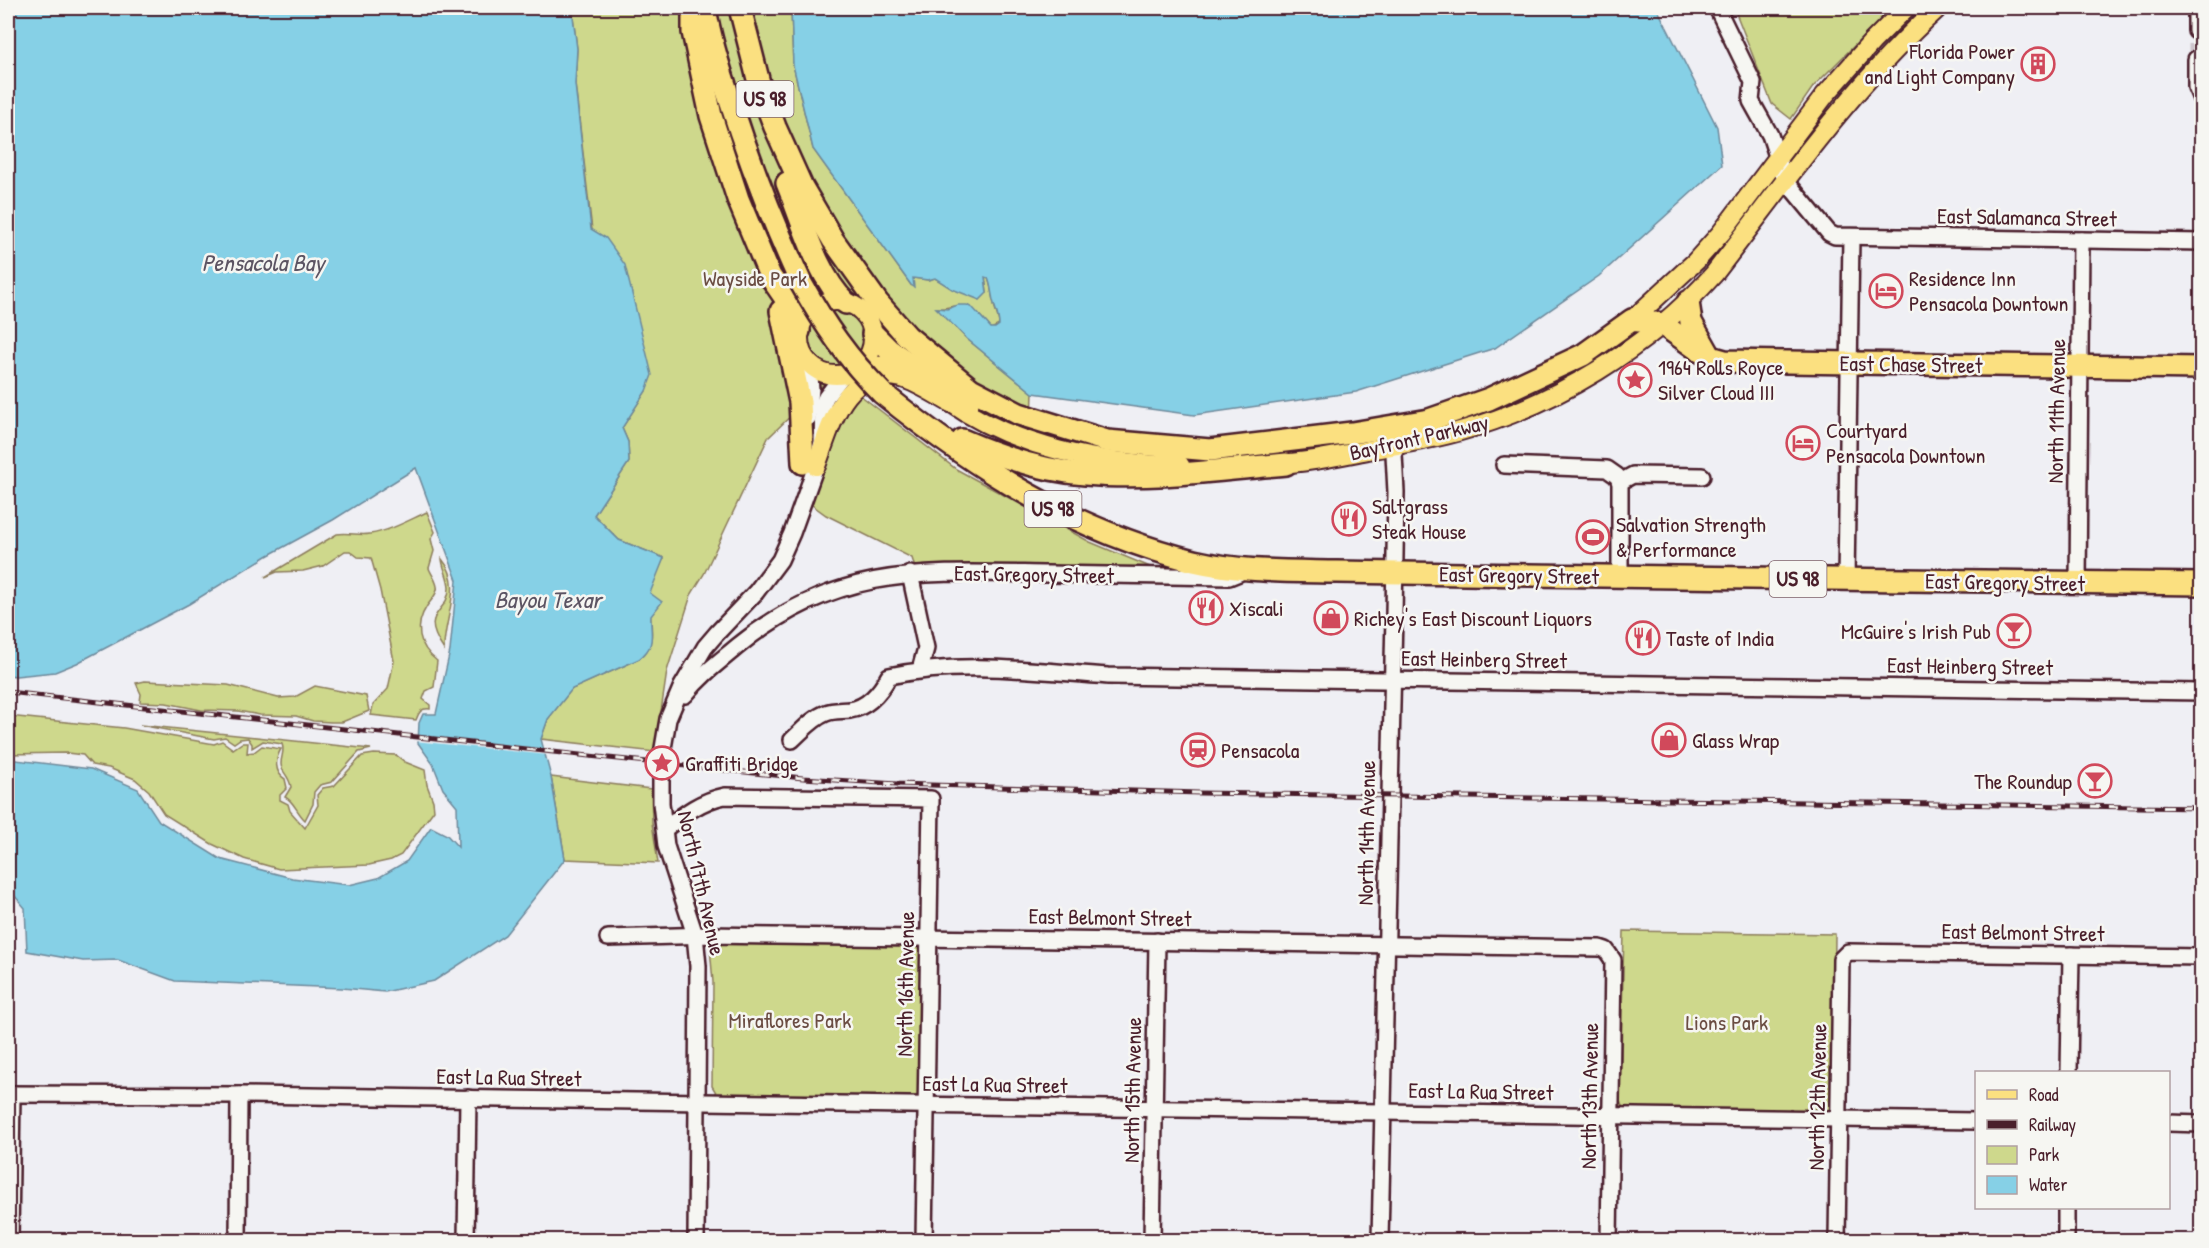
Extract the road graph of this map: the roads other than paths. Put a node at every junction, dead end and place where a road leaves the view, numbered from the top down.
1 (693, 8) edge
2 (705, 8) edge
3 (740, 8) edge
4 (1718, 8) edge
5 (1906, 8) edge
6 (1938, 8) edge
7 (2196, 8) edge
8 (2196, 31) dead end
9 (2196, 59) dead end
10 (760, 87) junction
11 (2202, 100) edge
12 (1777, 158) junction
13 (1785, 180) junction
14 (1851, 237) junction
15 (2080, 240) junction
16 (2202, 242) edge
17 (770, 276) junction
18 (1688, 302) junction
19 (846, 303) junction
20 (1632, 320) junction
21 (1662, 324) junction
22 (799, 331) junction
23 (873, 334) junction
24 (1711, 357) junction
25 (1849, 363) junction
26 (809, 364) junction
27 (861, 366) junction
28 (2079, 366) junction
29 (2202, 368) edge
30 (843, 375) junction
31 (951, 403) junction
32 (917, 421) junction
33 (1393, 436) junction
34 (1163, 447) junction
35 (809, 464) junction
36 (1286, 464) junction
37 (1504, 465) dead end
38 (1702, 476) dead end
39 (1620, 482) junction
40 (1250, 570) junction
41 (1395, 573) junction
42 (909, 574) junction
43 (1620, 576) junction
44 (1846, 580) junction
45 (2078, 583) junction
46 (2202, 584) edge
47 (920, 670) junction
48 (1392, 680) junction
49 (2202, 692) edge
50 (668, 719) junction
51 (792, 740) dead end
52 (665, 830) junction
53 (695, 935) junction
54 (608, 938) dead end
55 (929, 938) junction
56 (1157, 941) junction
57 (1387, 945) junction
58 (1611, 954) joint
59 (1844, 954) joint
60 (2071, 955) junction
61 (2202, 957) edge
62 (2069, 1071) edge
63 (10, 1094) edge
64 (240, 1095) junction
65 (468, 1098) junction
66 (698, 1102) junction
67 (926, 1105) junction
68 (1154, 1108) junction
69 (1382, 1112) junction
70 (1611, 1115) junction
71 (1839, 1119) junction
72 (1975, 1121) edge
73 (2170, 1123) edge
74 (2202, 1124) edge
75 (2066, 1209) edge
76 (10, 1240) edge
77 (238, 1240) edge
78 (466, 1240) edge
79 (696, 1240) edge
80 (924, 1240) edge
81 (1152, 1240) edge
82 (1380, 1240) edge
83 (1609, 1240) edge
84 (1837, 1240) edge
85 (2066, 1240) edge

1 - 17 highway
2 - 32 highway, US 98, bridge
3 - 10 highway, US 98
4 - 12 street, East Salamanca Street
5 - 12 main road, Bayfront Parkway
6 - 13 main road, Bayfront Parkway
7 - 8 street
9 - 11 street
10 - 19 highway
10 - 34 highway, US 98
12 - 13 street, East Salamanca Street
12 - 20 main road, Bayfront Parkway
13 - 14 street, East Salamanca Street
13 - 18 main road, Bayfront Parkway
14 - 15 street, East Salamanca Street
14 - 25 street
15 - 16 street, East Salamanca Street
15 - 28 street, North 11th Avenue
17 - 22 highway
17 - 35 highway
18 - 21 main road, Bayfront Parkway
18 - 24 highway
19 - 22 main road
19 - 23 main road
20 - 21 highway, East Chase Street
20 - 33 highway, Bayfront Parkway / US 98
21 - 24 highway, East Chase Street
21 - 33 main road, Bayfront Parkway
22 - 26 main road
23 - 27 main road
23 - 34 highway
24 - 25 highway, East Chase Street
25 - 28 highway, East Chase Street
25 - 44 street
26 - 30 main road
26 - 35 street, North 17th Avenue
27 - 30 main road
27 - 31 main road, Bayfront Parkway
28 - 29 highway, East Chase Street
28 - 45 street, North 11th Avenue
30 - 35 street, North 17th Avenue
31 - 35 main road
31 - 36 main road, Bayfront Parkway
32 - 36 highway
32 - 40 highway, US 98
33 - 34 highway, Bayfront Parkway / US 98
33 - 36 main road, Bayfront Parkway
33 - 41 street, North 14th Avenue
35 - 50 street, North 17th Avenue
37 - 39 street
38 - 39 street
39 - 43 street
40 - 41 highway, East Gregory Street / US 98
40 - 42 street, East Gregory Street
41 - 43 highway, East Gregory Street / US 98
41 - 48 street, North 14th Avenue
42 - 47 street
42 - 50 street, East Gregory Street
43 - 44 highway, East Gregory Street / US 98
44 - 45 highway, East Gregory Street / US 98
45 - 46 highway, East Gregory Street / US 98
47 - 48 street, East Heinberg Street
47 - 51 street, East Heinberg Street
48 - 49 street, East Heinberg Street
48 - 57 street, North 14th Avenue
50 - 52 street, North 17th Avenue
52 - 53 street, North 17th Avenue
52 - 55 street, North 16th Avenue
53 - 54 street, East Belmont Street
53 - 55 street, East Belmont Street
53 - 66 street, North 17th Avenue
55 - 56 street, East Belmont Street
55 - 67 street, North 16th Avenue
56 - 57 street, East Belmont Street
56 - 68 street, North 15th Avenue
57 - 58 street, East Belmont Street
57 - 69 street, North 14th Avenue
58 - 70 street, North 13th Avenue
59 - 60 street, East Belmont Street
59 - 71 street, North 12th Avenue
60 - 61 street, East Belmont Street
60 - 62 street
63 - 64 street, East La Rua Street
63 - 76 street
64 - 65 street, East La Rua Street
64 - 77 street
65 - 66 street, East La Rua Street
65 - 78 street
66 - 67 street, East La Rua Street
66 - 79 street, North 17th Avenue
67 - 68 street, East La Rua Street
67 - 80 street, North 16th Avenue
68 - 69 street, East La Rua Street
68 - 81 street, North 15th Avenue
69 - 70 street, East La Rua Street
69 - 82 street, North 14th Avenue
70 - 71 street, East La Rua Street
70 - 83 street, North 13th Avenue
71 - 72 street, East La Rua Street
71 - 84 street, North 12th Avenue
73 - 74 street
75 - 85 street

